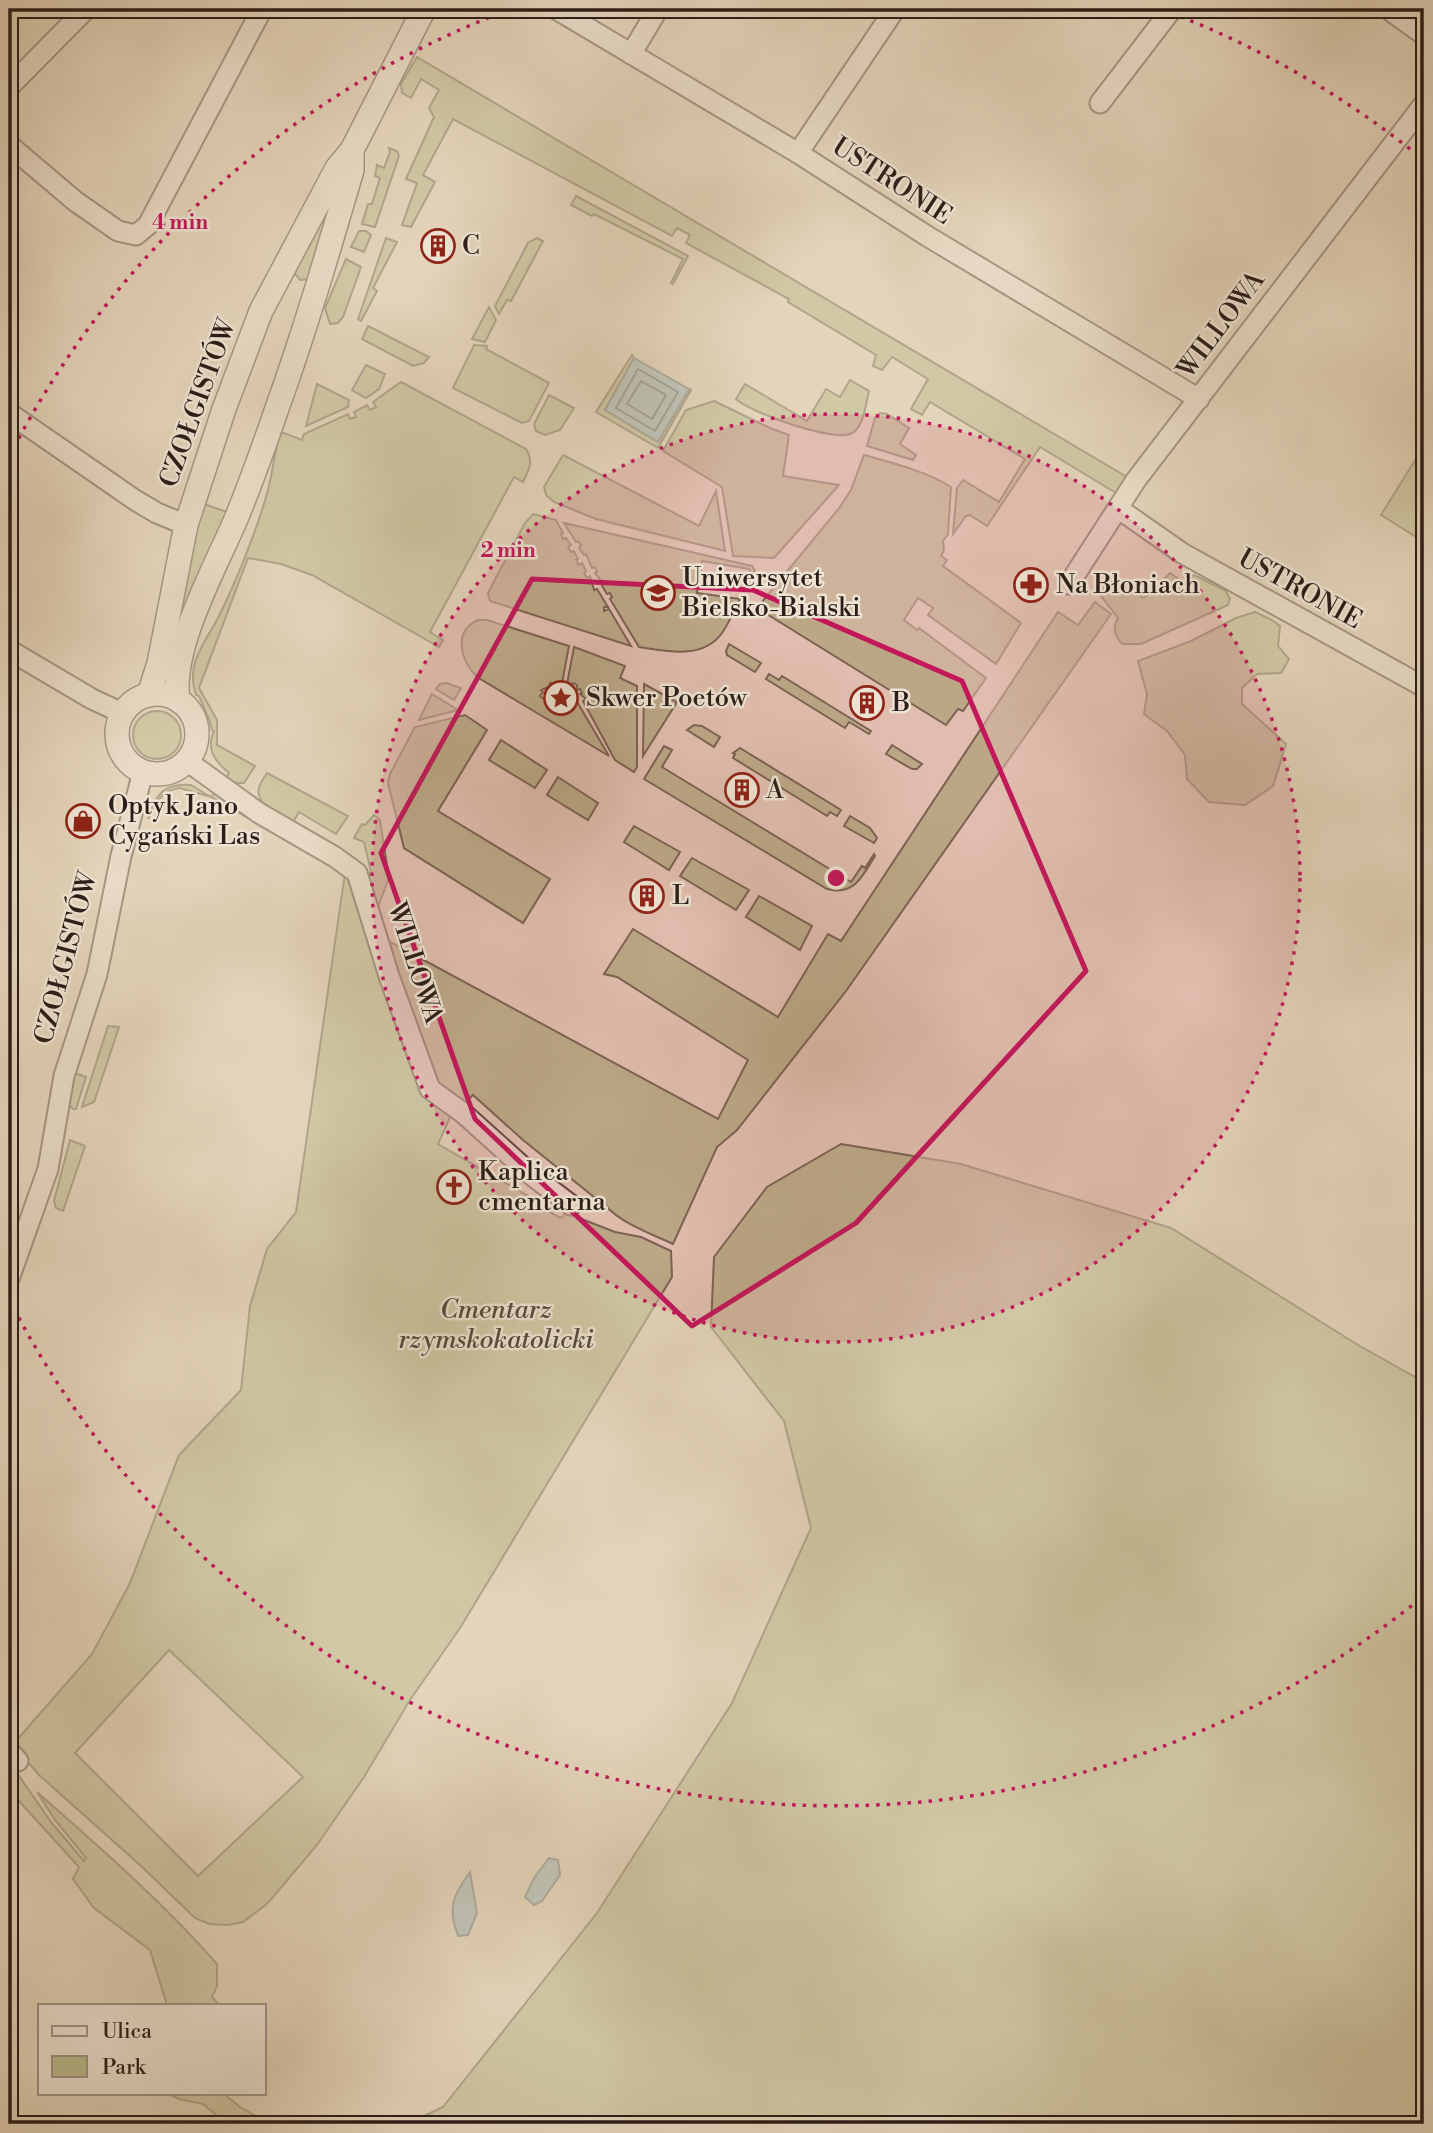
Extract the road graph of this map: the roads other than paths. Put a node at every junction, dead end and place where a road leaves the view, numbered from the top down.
1 (86, 9) edge
2 (262, 9) edge
3 (424, 9) edge
4 (556, 9) edge
5 (658, 9) edge
6 (895, 9) edge
7 (1172, 9) edge
8 (1388, 9) edge
9 (1424, 35) edge
10 (631, 54) junction
11 (9, 87) edge
12 (1100, 103) dead end
13 (1424, 104) edge
14 (9, 145) edge
15 (352, 150) junction
16 (798, 153) junction
17 (1199, 398) junction
18 (9, 413) edge
19 (1119, 509) junction
20 (186, 525) junction
21 (1069, 584) dead end
22 (9, 650) edge
23 (1424, 687) edge
24 (149, 695) junction
25 (178, 700) junction
26 (122, 713) junction
27 (187, 761) junction
28 (143, 772) junction
29 (571, 1205) dead end
30 (9, 1279) edge

1 - 11 street
2 - 14 street
3 - 15 street, CZOŁGISTÓW
4 - 10 street, USTRONIE
5 - 10 street
6 - 16 street
7 - 12 street
8 - 9 street
10 - 16 street, USTRONIE
13 - 17 street, WILLOWA
15 - 20 street, CZOŁGISTÓW
15 - 25 street, CZOŁGISTÓW
16 - 17 street, USTRONIE
17 - 19 street, WILLOWA
18 - 20 street
19 - 21 street, WILLOWA
19 - 23 street, USTRONIE
20 - 24 street, CZOŁGISTÓW
22 - 26 street
24 - 25 street
24 - 26 street
25 - 27 street
26 - 28 street
27 - 28 street
27 - 29 street, WILLOWA
28 - 30 street, CZOŁGISTÓW

